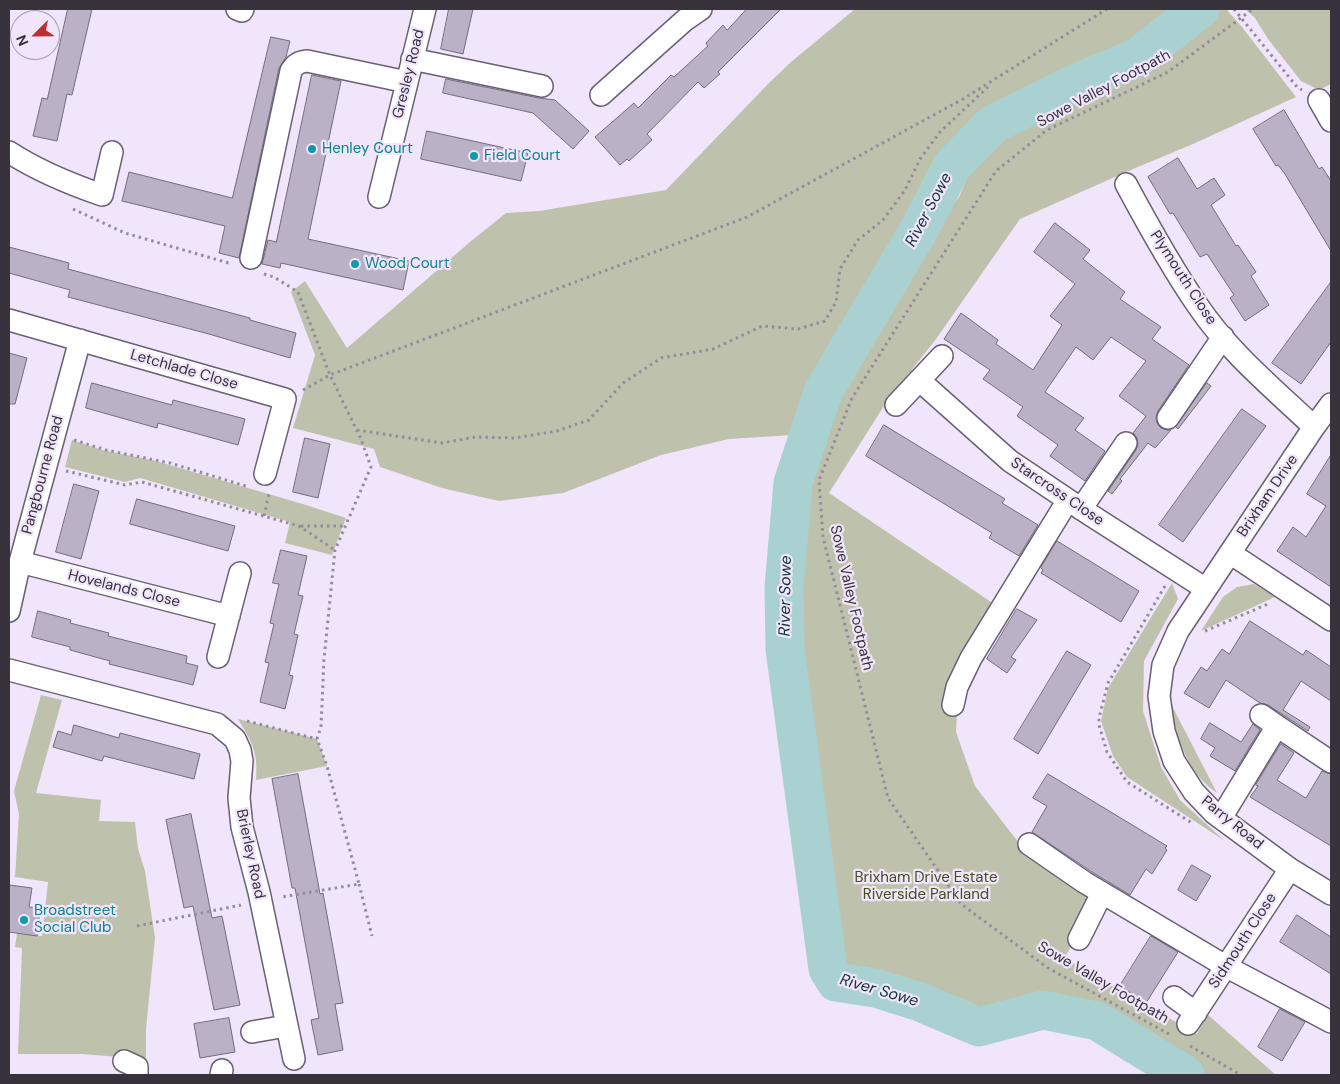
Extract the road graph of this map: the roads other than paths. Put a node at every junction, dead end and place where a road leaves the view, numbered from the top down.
1 (237, 9) edge
2 (243, 9) edge
3 (425, 9) edge
4 (701, 9) edge
5 (412, 59) junction
6 (407, 82) junction
7 (542, 86) dead end
8 (601, 95) dead end
9 (1320, 100) road end
10 (1331, 121) edge
11 (9, 152) edge
12 (112, 152) dead end
13 (1126, 184) dead end
14 (379, 197) dead end
15 (248, 265) road end
16 (9, 320) edge
17 (1223, 337) junction
18 (80, 340) junction
19 (942, 356) dead end
20 (919, 380) junction
21 (1331, 404) edge
22 (896, 405) dead end
23 (1168, 418) dead end
24 (1314, 427) junction
25 (1126, 443) dead end
26 (259, 484) road end
27 (1075, 505) junction
28 (1230, 553) junction
29 (20, 562) junction
30 (240, 574) dead end
31 (1206, 589) junction
32 (9, 611) edge
33 (229, 616) junction
34 (1331, 620) edge
35 (218, 657) dead end
36 (9, 670) edge
37 (954, 705) dead end
38 (1331, 762) edge
39 (1221, 818) junction
40 (1029, 844) dead end
41 (1290, 869) junction
42 (1102, 893) junction
43 (1331, 894) edge
44 (1079, 939) dead end
45 (1227, 967) junction
46 (1174, 997) dead end
47 (1331, 1022) edge
48 (286, 1026) junction
49 (252, 1032) dead end
50 (294, 1059) dead end

1 - 2 street
3 - 5 street, Gresley Road
4 - 8 street
5 - 6 street, Gresley Road
5 - 7 street
6 - 14 street, Gresley Road
6 - 15 street
9 - 10 street
11 - 12 street
13 - 17 street, Plymouth Close
16 - 18 street, Letchlade Close
17 - 23 street
17 - 24 street, Plymouth Close
18 - 26 street, Letchlade Close
18 - 29 street, Pangbourne Road
19 - 20 street
20 - 22 street
20 - 27 street, Starcross Close
21 - 24 street, Brixham Drive
24 - 28 street, Brixham Drive
25 - 27 street
27 - 31 street, Starcross Close
27 - 37 street
28 - 31 street, Brixham Drive
28 - 34 street
29 - 32 street, Pangbourne Road
29 - 33 street, Hovelands Close
30 - 33 street
31 - 39 street, Parry Road
33 - 35 street
36 - 48 street, Brierley Road
38 - 39 street
39 - 41 street, Parry Road
40 - 42 street
41 - 43 street, Parry Road
41 - 45 street, Sidmouth Close
42 - 44 street
42 - 45 street
45 - 46 street, Sidmouth Close
45 - 47 street
48 - 49 street
48 - 50 street, Brierley Road

